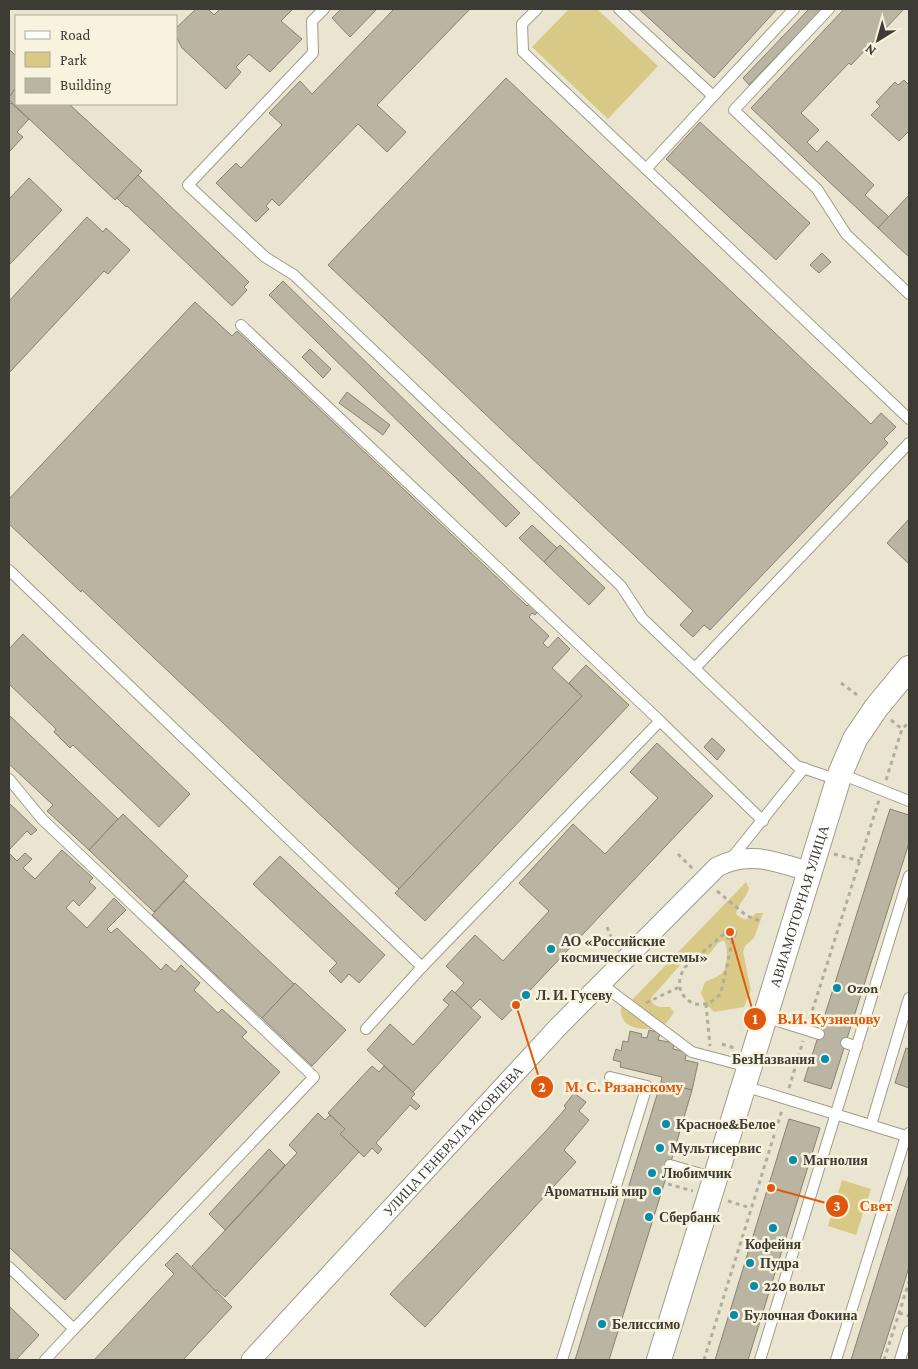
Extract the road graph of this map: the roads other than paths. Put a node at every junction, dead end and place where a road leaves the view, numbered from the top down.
1 (324, 9) edge
2 (537, 9) edge
3 (619, 9) edge
4 (794, 9) edge
5 (829, 9) edge
6 (713, 96) junction
7 (646, 169) junction
8 (909, 294) edge
9 (241, 325) dead end
10 (909, 419) edge
11 (909, 443) edge
12 (9, 570) edge
13 (695, 668) junction
14 (909, 668) edge
15 (660, 720) junction
16 (804, 768) junction
17 (839, 777) junction
18 (9, 778) edge
19 (909, 801) edge
20 (763, 821) junction
21 (730, 860) junction
22 (810, 872) junction
23 (909, 876) edge
24 (422, 967) junction
25 (600, 983) junction
26 (909, 998) edge
27 (765, 1017) junction
28 (366, 1029) dead end
29 (819, 1034) dead end
30 (846, 1043) dead end
31 (857, 1047) junction
32 (750, 1065) junction
33 (610, 1078) dead end
34 (836, 1114) junction
35 (871, 1125) junction
36 (908, 1134) edge
37 (627, 1152) junction
38 (638, 1156) dead end
39 (670, 1165) dead end
40 (715, 1178) junction
41 (9, 1267) edge
42 (74, 1329) junction
43 (909, 1331) edge
44 (45, 1360) edge
45 (251, 1360) edge
46 (562, 1360) edge
47 (659, 1360) edge
48 (760, 1360) edge
49 (836, 1360) edge
50 (900, 1360) edge

1 - 13 lane
2 - 7 lane
3 - 6 lane
4 - 6 lane
5 - 8 lane
6 - 7 lane
7 - 10 lane
9 - 15 lane
11 - 13 lane
12 - 24 lane
13 - 16 lane
14 - 17 street, АВИАМОТОРНАЯ УЛИЦА
15 - 20 lane
15 - 24 lane
16 - 17 lane
16 - 20 lane
17 - 19 lane
17 - 22 street, АВИАМОТОРНАЯ УЛИЦА
18 - 42 lane
20 - 21 lane
21 - 22 street
21 - 25 street, УЛИЦА ГЕНЕРАЛА ЯКОВЛЕВА
22 - 27 street, АВИАМОТОРНАЯ УЛИЦА
23 - 31 lane
24 - 28 lane
25 - 32 lane
25 - 45 street, УЛИЦА ГЕНЕРАЛА ЯКОВЛЕВА
26 - 35 lane
27 - 29 lane
27 - 32 street, АВИАМОТОРНАЯ УЛИЦА
30 - 31 lane
31 - 34 lane
32 - 34 lane
32 - 40 street, АВИАМОТОРНАЯ УЛИЦА
33 - 37 lane
34 - 35 lane
34 - 48 lane
35 - 36 lane
36 - 49 lane
37 - 38 lane
37 - 46 lane
39 - 40 lane
40 - 47 street, АВИАМОТОРНАЯ УЛИЦА
41 - 42 lane
42 - 44 lane
43 - 50 lane

